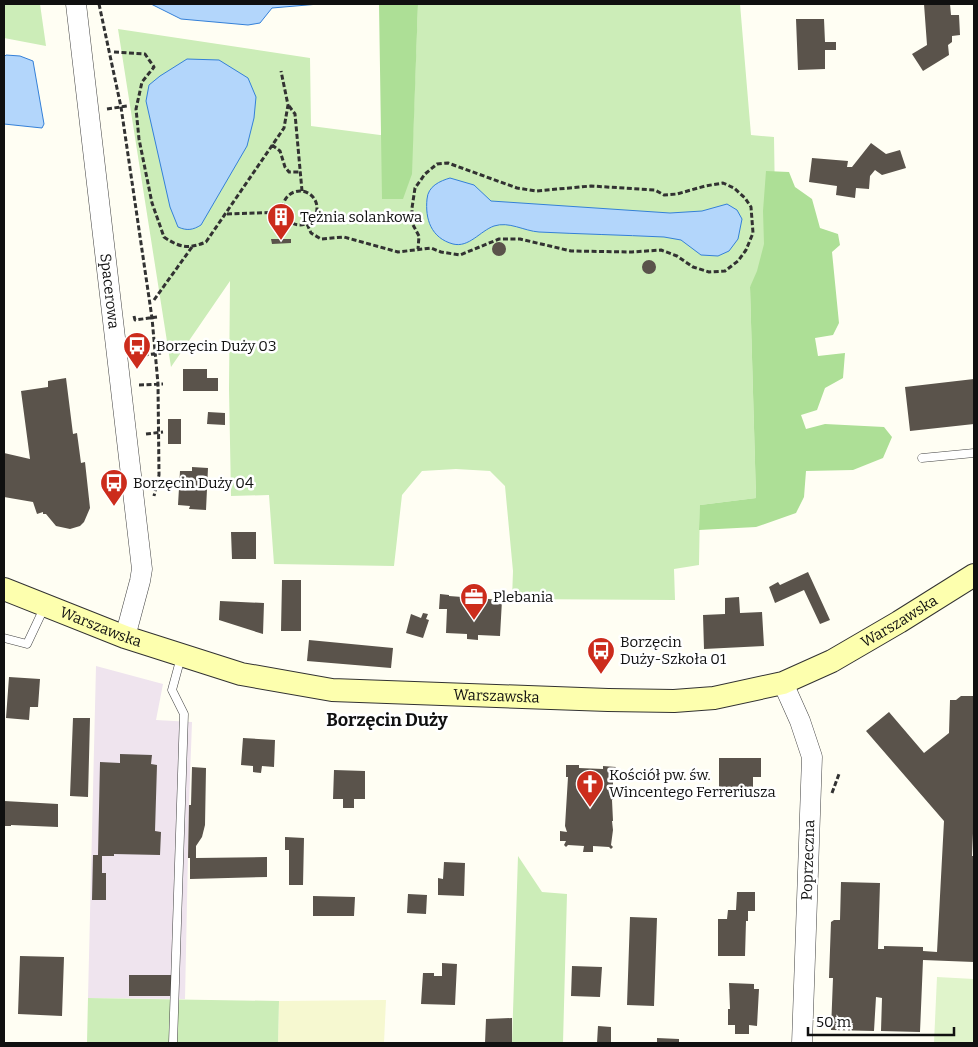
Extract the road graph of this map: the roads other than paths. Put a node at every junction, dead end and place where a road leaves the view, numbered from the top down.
1 (76, 4) edge
2 (974, 453) edge
3 (922, 458) dead end
4 (974, 575) edge
5 (4, 589) edge
6 (45, 606) junction
7 (125, 637) junction
8 (4, 638) edge
9 (182, 655) junction
10 (783, 683) junction
11 (173, 1043) edge
12 (802, 1043) edge

1 - 7 street, Spacerowa
2 - 3 lane
4 - 10 main road, Warszawska
5 - 6 main road, Warszawska
6 - 7 main road, Warszawska
6 - 8 lane
7 - 9 main road, Warszawska
9 - 10 main road, Warszawska
9 - 11 lane
10 - 12 street, Poprzeczna

